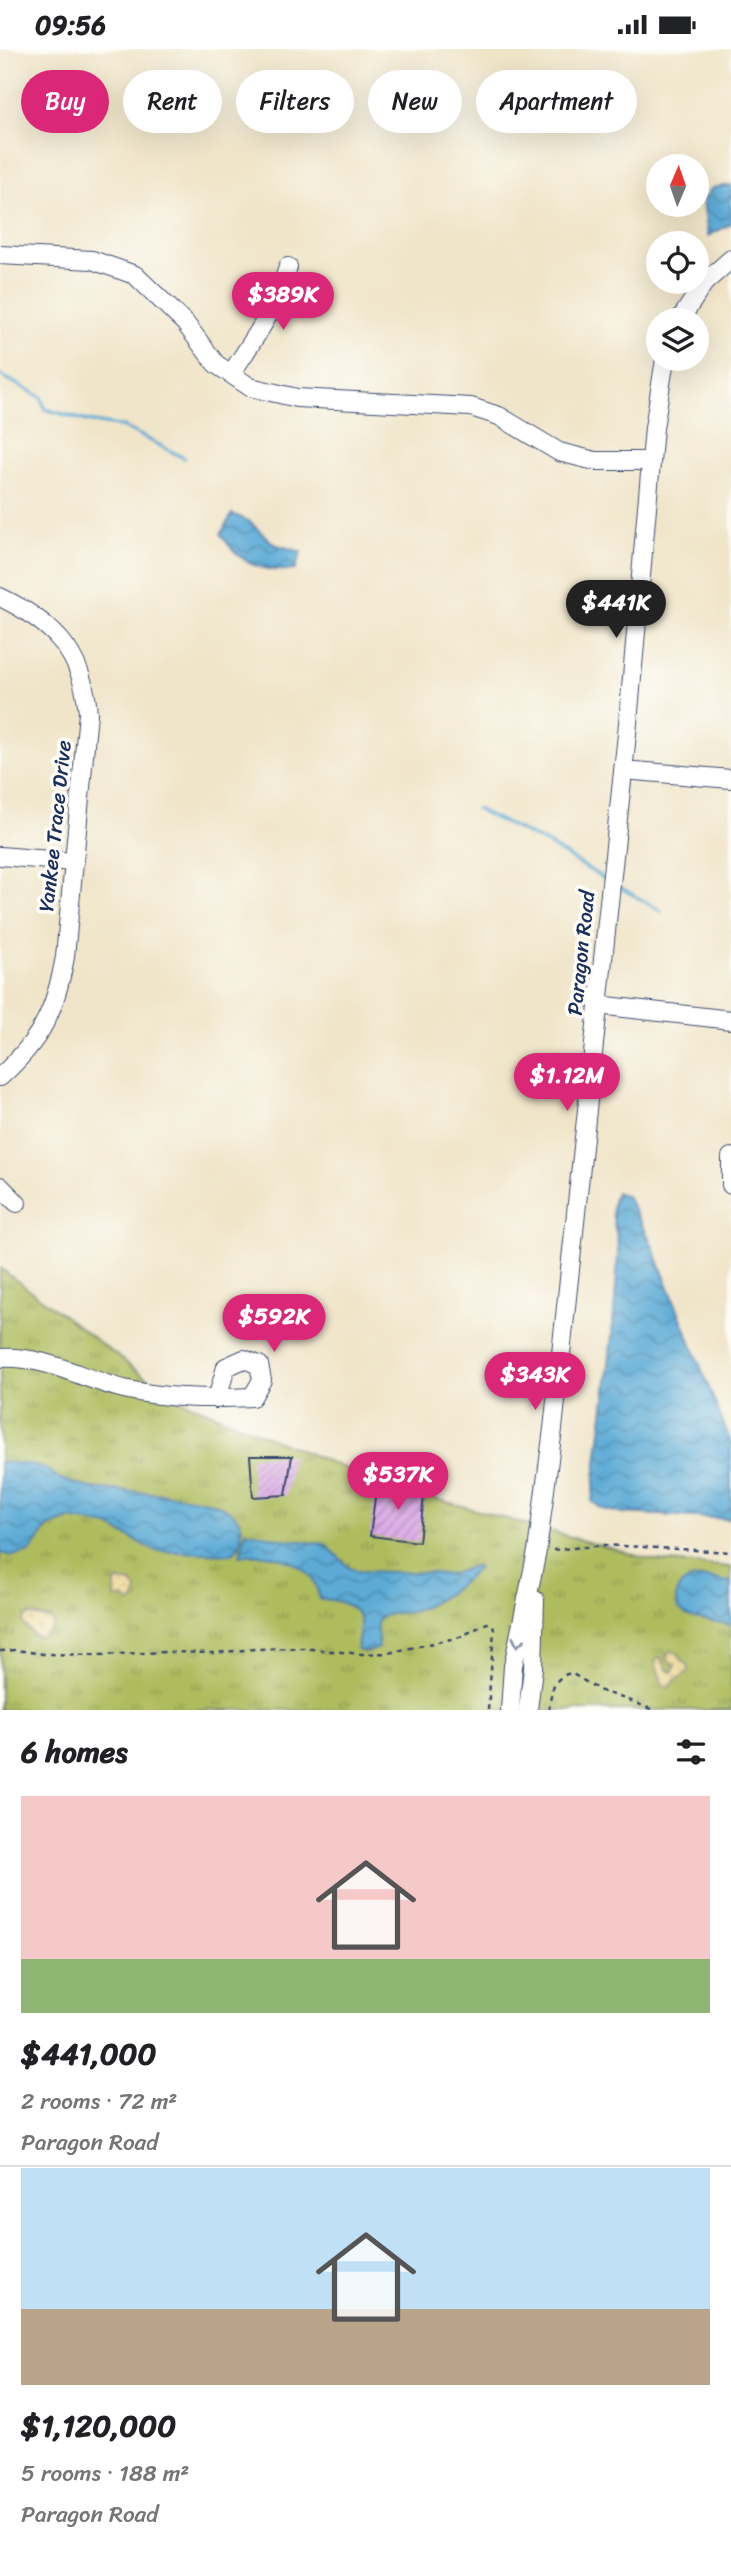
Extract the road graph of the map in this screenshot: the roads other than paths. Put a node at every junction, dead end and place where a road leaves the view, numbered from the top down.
1 (0, 255) edge
2 (731, 259) edge
3 (288, 267) dead end
4 (688, 308) edge
5 (663, 371) edge
6 (231, 374) junction
7 (651, 461) junction
8 (0, 597) edge
9 (623, 770) junction
10 (731, 779) edge
11 (0, 856) edge
12 (74, 862) junction
13 (598, 1005) junction
14 (731, 1020) edge
15 (0, 1077) edge
16 (731, 1157) edge
17 (731, 1185) edge
18 (0, 1186) edge
19 (18, 1203) dead end
20 (0, 1358) edge
21 (217, 1399) dead end
22 (537, 1551) junction
23 (510, 1710) edge
24 (528, 1710) edge

1 - 6 street
2 - 4 street
3 - 6 street
5 - 7 street, Paragon Road
6 - 7 street
7 - 9 street, Paragon Road
8 - 12 street, Yankee Trace Drive
9 - 10 street
9 - 13 street, Paragon Road
11 - 12 street
12 - 15 street, Yankee Trace Drive
13 - 14 street
13 - 22 street, Paragon Road
16 - 17 street
18 - 19 street
20 - 21 street
22 -> 23 street, Paragon Road
22 - 24 street, Paragon Road

